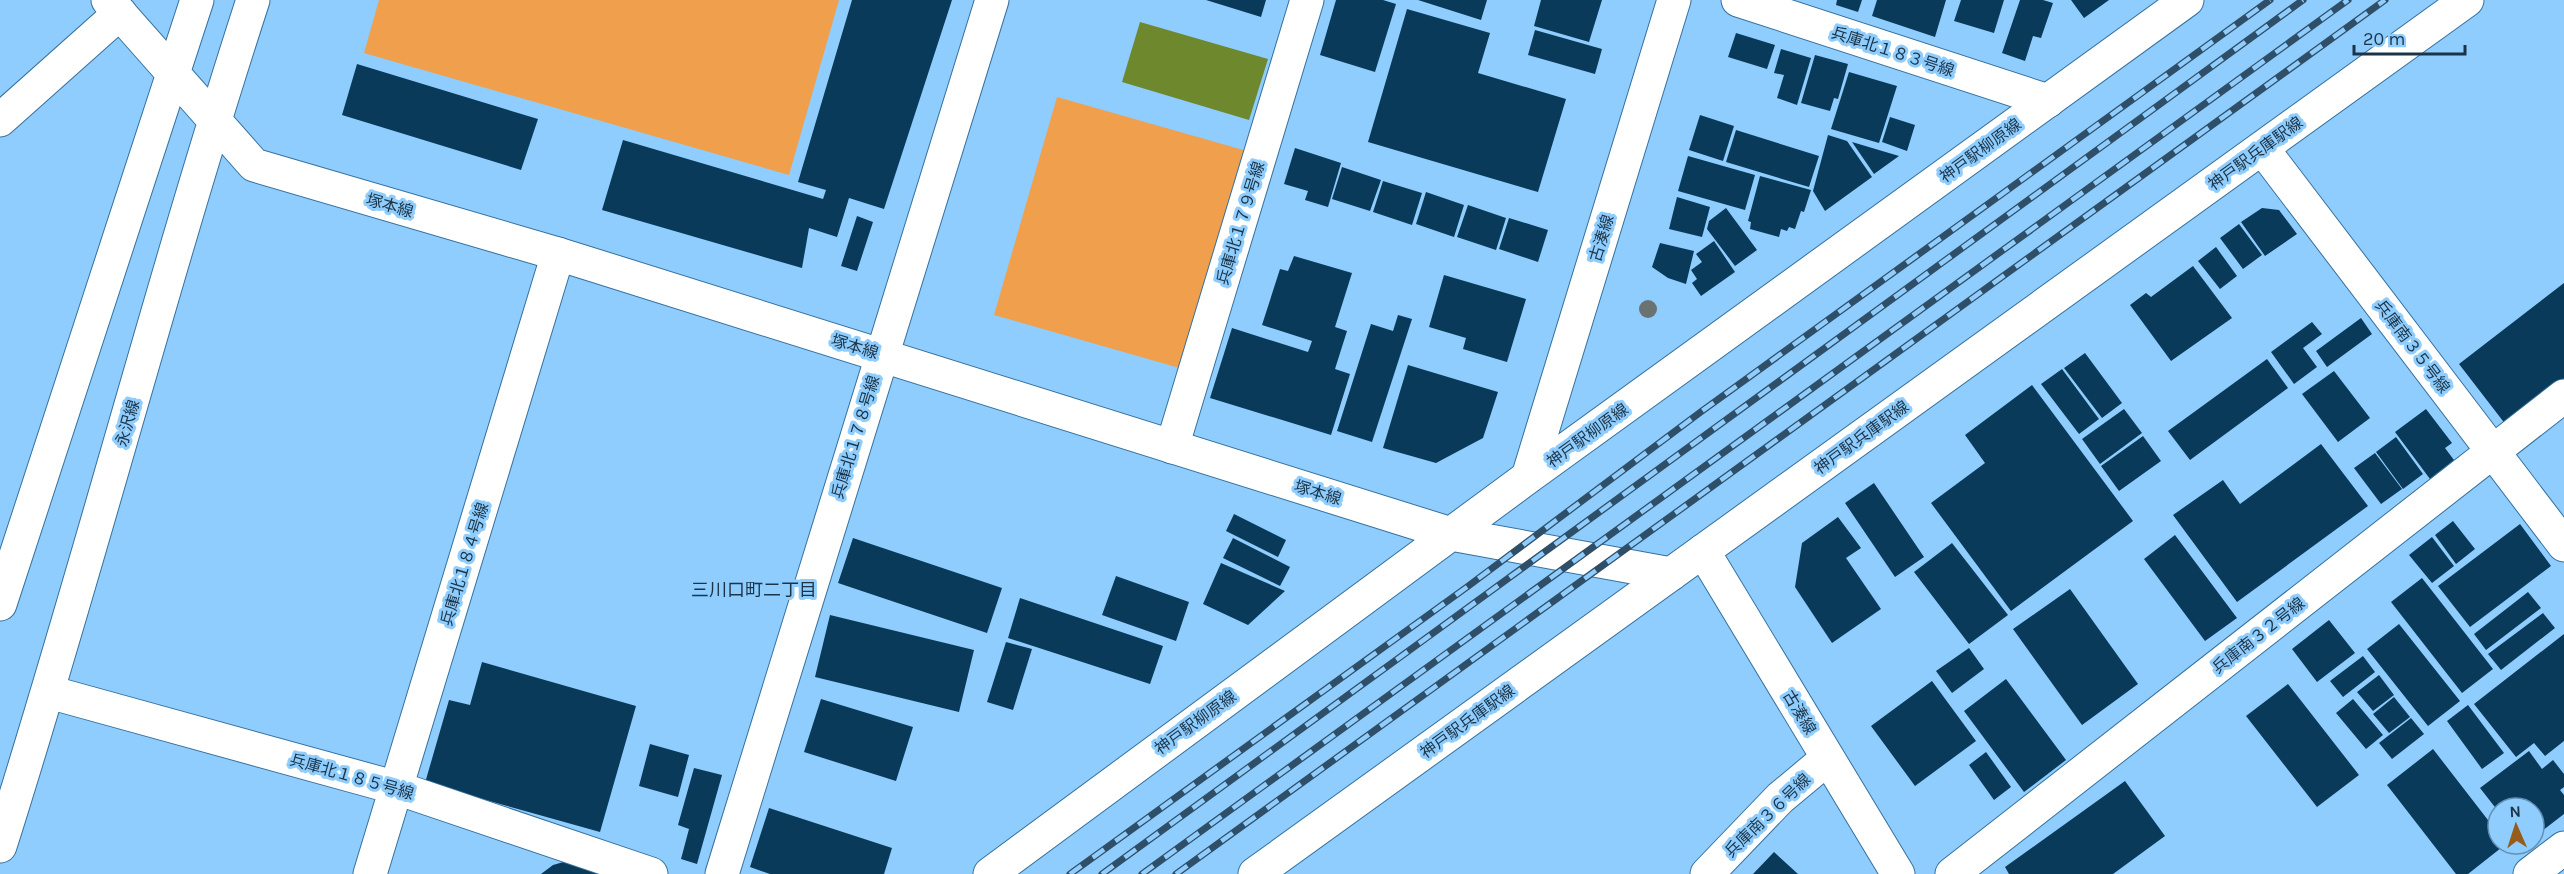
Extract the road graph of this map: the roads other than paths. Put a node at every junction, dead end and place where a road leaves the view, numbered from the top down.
1 (197, 0) edge
2 (253, 0) edge
3 (992, 0) edge
4 (1307, 0) edge
5 (1674, 0) edge
6 (1738, 0) edge
7 (2187, 0) edge
8 (2467, 0) edge
9 (114, 7) edge
10 (174, 77) junction
11 (2048, 101) junction
12 (214, 119) junction
13 (0, 120) edge
14 (2262, 148) junction
15 (558, 254) junction
16 (881, 354) junction
17 (2564, 396) edge
18 (1172, 447) junction
19 (2493, 451) junction
20 (1528, 477) junction
21 (1451, 534) junction
22 (2564, 545) edge
23 (1703, 551) junction
24 (1671, 574) junction
25 (0, 604) edge
26 (49, 692) junction
27 (1828, 758) junction
28 (397, 788) junction
29 (0, 846) edge
30 (2564, 848) edge
31 (370, 874) edge
32 (651, 874) edge
33 (722, 874) edge
34 (990, 874) edge
35 (1256, 874) edge
36 (1707, 874) edge
37 (1898, 874) edge
38 (1952, 874) edge
39 (2530, 874) edge

1 - 10 street
2 - 12 street, 永沢線
3 - 16 street, 兵庫北１７８号線
4 - 18 street, 兵庫北１７９号線
5 - 20 street, 古湊線
6 - 11 street, 兵庫北１８３号線
7 - 11 street, 神戸駅柳原線
8 - 14 street, 神戸駅兵庫駅線
9 - 10 street, 塚本線
9 - 13 street
10 - 12 street, 塚本線
10 - 25 street
11 - 20 street, 神戸駅柳原線
12 - 15 street, 塚本線
12 - 26 street, 永沢線
14 - 19 street, 兵庫南３５号線
14 - 23 street, 神戸駅兵庫駅線
15 - 16 street, 塚本線
15 - 28 street, 兵庫北１８４号線
16 - 18 street, 塚本線
16 - 33 street, 兵庫北１７８号線
17 - 19 street, 兵庫南３２号線
18 - 21 street, 塚本線
19 - 22 street, 兵庫南３５号線
19 - 38 street, 兵庫南３２号線
20 - 21 street, 神戸駅柳原線
21 - 24 street, 塚本線
21 - 34 street, 神戸駅柳原線
23 - 24 street, 神戸駅兵庫駅線
23 - 27 street, 古湊線
24 - 35 street, 神戸駅兵庫駅線
26 - 28 street, 兵庫北１８５号線
26 - 29 street, 永沢線
27 - 36 street, 兵庫南３６号線
27 - 37 street, 古湊線
28 - 31 street, 兵庫北１８４号線
28 - 32 street, 兵庫北１８５号線
30 - 39 street

